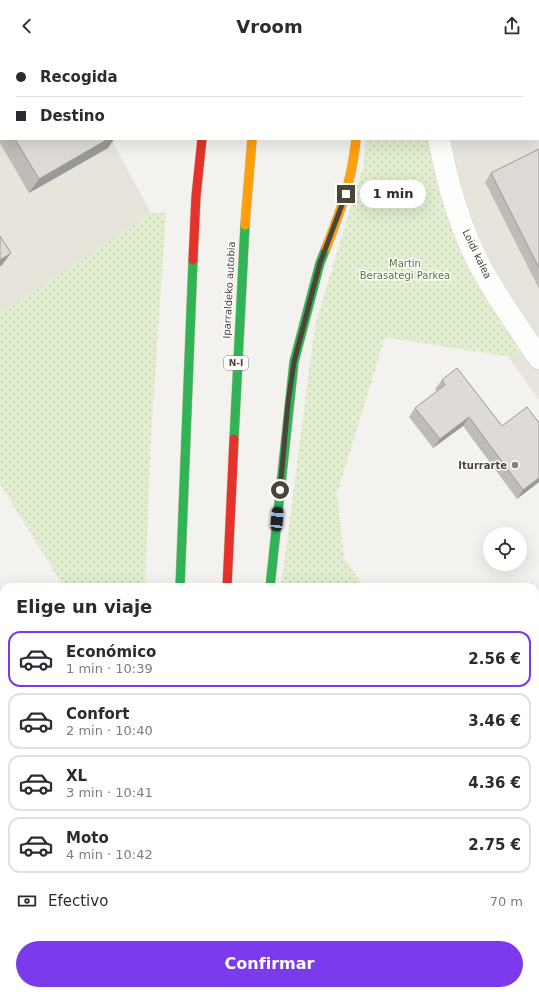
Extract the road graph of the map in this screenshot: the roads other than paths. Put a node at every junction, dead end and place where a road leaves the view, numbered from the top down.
1 (202, 140) edge
2 (252, 140) edge
3 (356, 140) edge
4 (439, 140) edge
5 (539, 358) edge
6 (180, 583) edge
7 (227, 583) edge
8 (270, 583) edge

1 - 6 highway
2 - 7 highway, Iparraldeko autobia / N-I
3 - 8 highway
4 - 5 street, Loidi kalea

